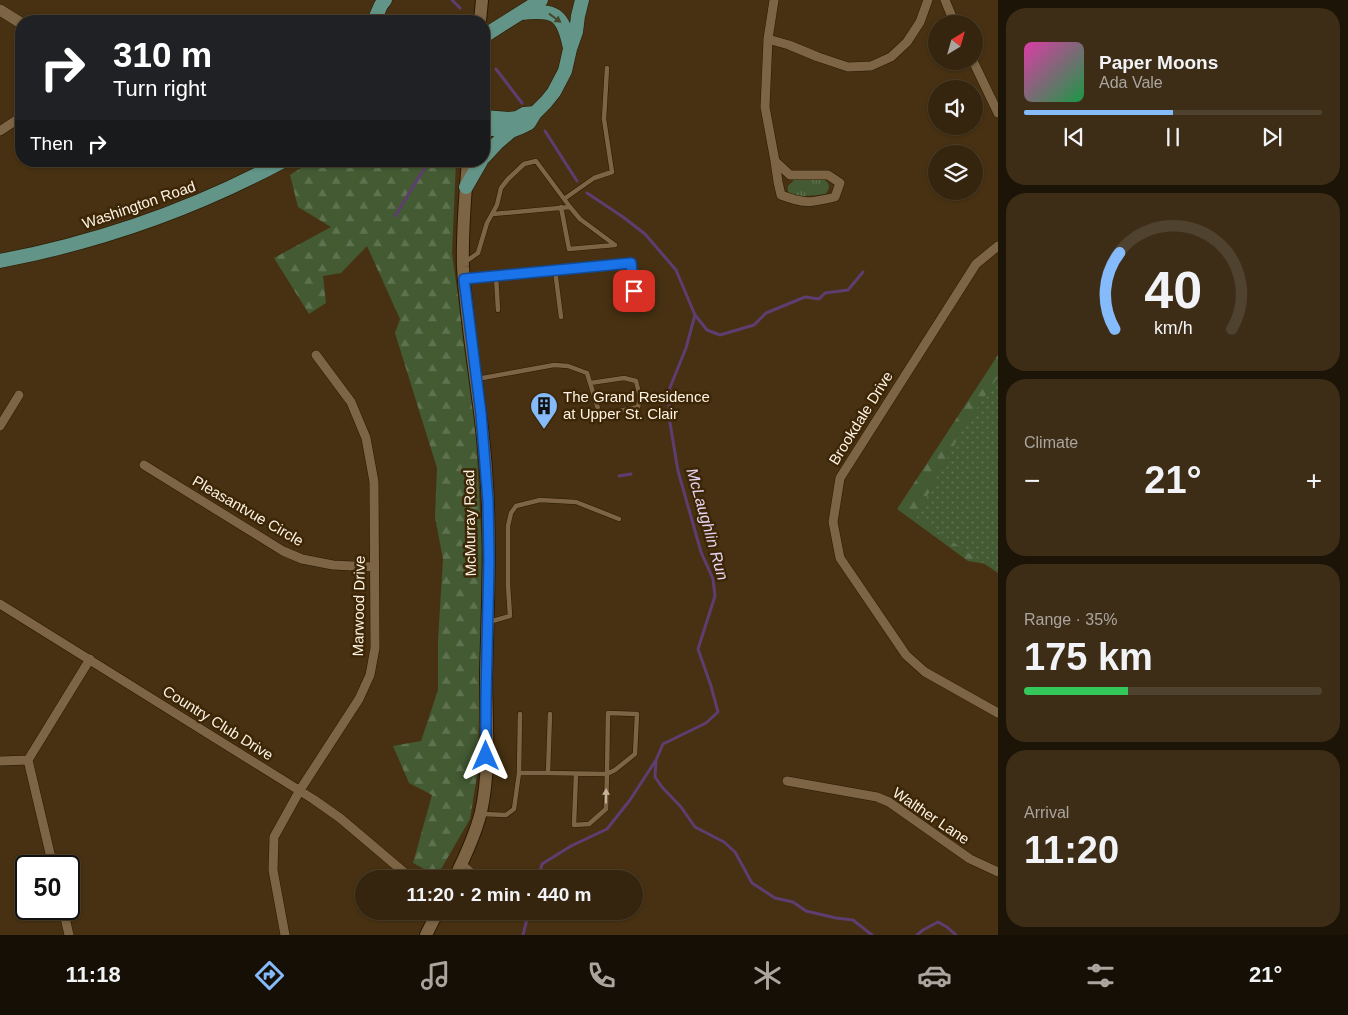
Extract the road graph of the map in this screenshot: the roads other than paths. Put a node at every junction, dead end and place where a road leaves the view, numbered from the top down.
1 (385, 0) edge
2 (482, 0) edge
3 (541, 0) edge
4 (582, 0) edge
5 (774, 0) edge
6 (928, 0) edge
7 (944, 0) edge
8 (0, 10) edge
9 (521, 13) junction
10 (377, 15) edge
11 (481, 15) edge
12 (951, 15) edge
13 (15, 19) edge
14 (490, 32) edge
15 (768, 39) junction
16 (570, 49) junction
17 (607, 68) dead end
18 (977, 70) edge
19 (536, 113) junction
20 (998, 114) edge
21 (490, 117) edge
22 (15, 121) edge
23 (490, 129) edge
24 (0, 131) edge
25 (512, 131) junction
26 (490, 151) edge
27 (776, 161) junction
28 (271, 167) edge
29 (468, 167) edge
30 (478, 167) edge
31 (466, 187) junction
32 (564, 199) junction
33 (561, 207) junction
34 (570, 207) junction
35 (493, 214) junction
36 (998, 246) edge
37 (0, 261) edge
38 (463, 264) junction
39 (555, 270) junction
40 (496, 276) junction
41 (464, 279) junction
42 (635, 305) dead end
43 (498, 310) dead end
44 (561, 317) dead end
45 (316, 355) dead end
46 (476, 380) junction
47 (590, 383) junction
48 (20, 395) dead end
49 (0, 426) edge
50 (144, 465) dead end
51 (618, 519) dead end
52 (374, 567) junction
53 (0, 604) edge
54 (487, 622) junction
55 (90, 659) junction
56 (998, 713) edge
57 (520, 714) dead end
58 (550, 714) dead end
59 (28, 760) junction
60 (0, 761) edge
61 (520, 773) junction
62 (548, 773) junction
63 (576, 774) junction
64 (607, 774) junction
65 (787, 781) dead end
66 (300, 790) junction
67 (480, 813) junction
68 (50, 855) edge
69 (462, 862) junction
70 (401, 870) edge
71 (458, 870) edge
72 (471, 870) edge
73 (998, 872) edge
74 (65, 920) edge
75 (434, 920) edge
76 (69, 935) edge
77 (285, 935) edge
78 (426, 935) edge

1 - 10 main road
2 - 11 main road
3 - 9 main road
4 - 16 main road
5 - 15 street
6 - 15 street
7 - 12 street
8 - 13 street
9 - 14 main road
9 -> 16 main road
15 - 27 street
16 - 19 main road
17 - 32 lane
18 - 20 street
19 - 21 main road
19 - 25 main road
22 - 24 street
23 - 25 main road
25 - 26 main road
27 - 27 street
28 - 37 main road, Washington Road
29 - 31 main road, McMurray Road
30 - 31 main road
31 - 38 main road, McMurray Road
32 - 34 lane
32 - 35 lane
33 - 34 lane
33 - 34 lane
33 - 35 lane
35 - 38 lane
36 - 56 street, Brookdale Drive
38 - 41 main road, McMurray Road
39 - 40 lane
39 - 42 lane
39 - 44 lane
40 - 41 lane
40 - 43 lane
41 - 46 main road, McMurray Road
45 - 52 street, Marwood Drive
46 - 47 lane
46 - 54 main road, McMurray Road
47 - 47 lane
48 - 49 street
50 - 52 street, Pleasantvue Circle
51 - 54 lane
52 - 66 street, Marwood Drive
53 - 55 street, Country Club Drive
54 - 67 main road, McMurray Road
55 - 59 street
55 - 66 street, Country Club Drive
57 - 61 lane
58 - 62 lane
59 - 60 street
59 - 68 street
61 - 62 lane
61 - 67 lane
62 - 63 lane
63 - 64 lane
63 -> 64 lane
64 - 64 lane
65 - 73 street, Walther Lane
66 - 70 street, Country Club Drive
66 - 77 street, Marwood Drive
67 - 69 main road, McMurray Road
69 - 71 main road, McMurray Road
69 - 72 lane
74 - 76 street
75 - 78 main road

